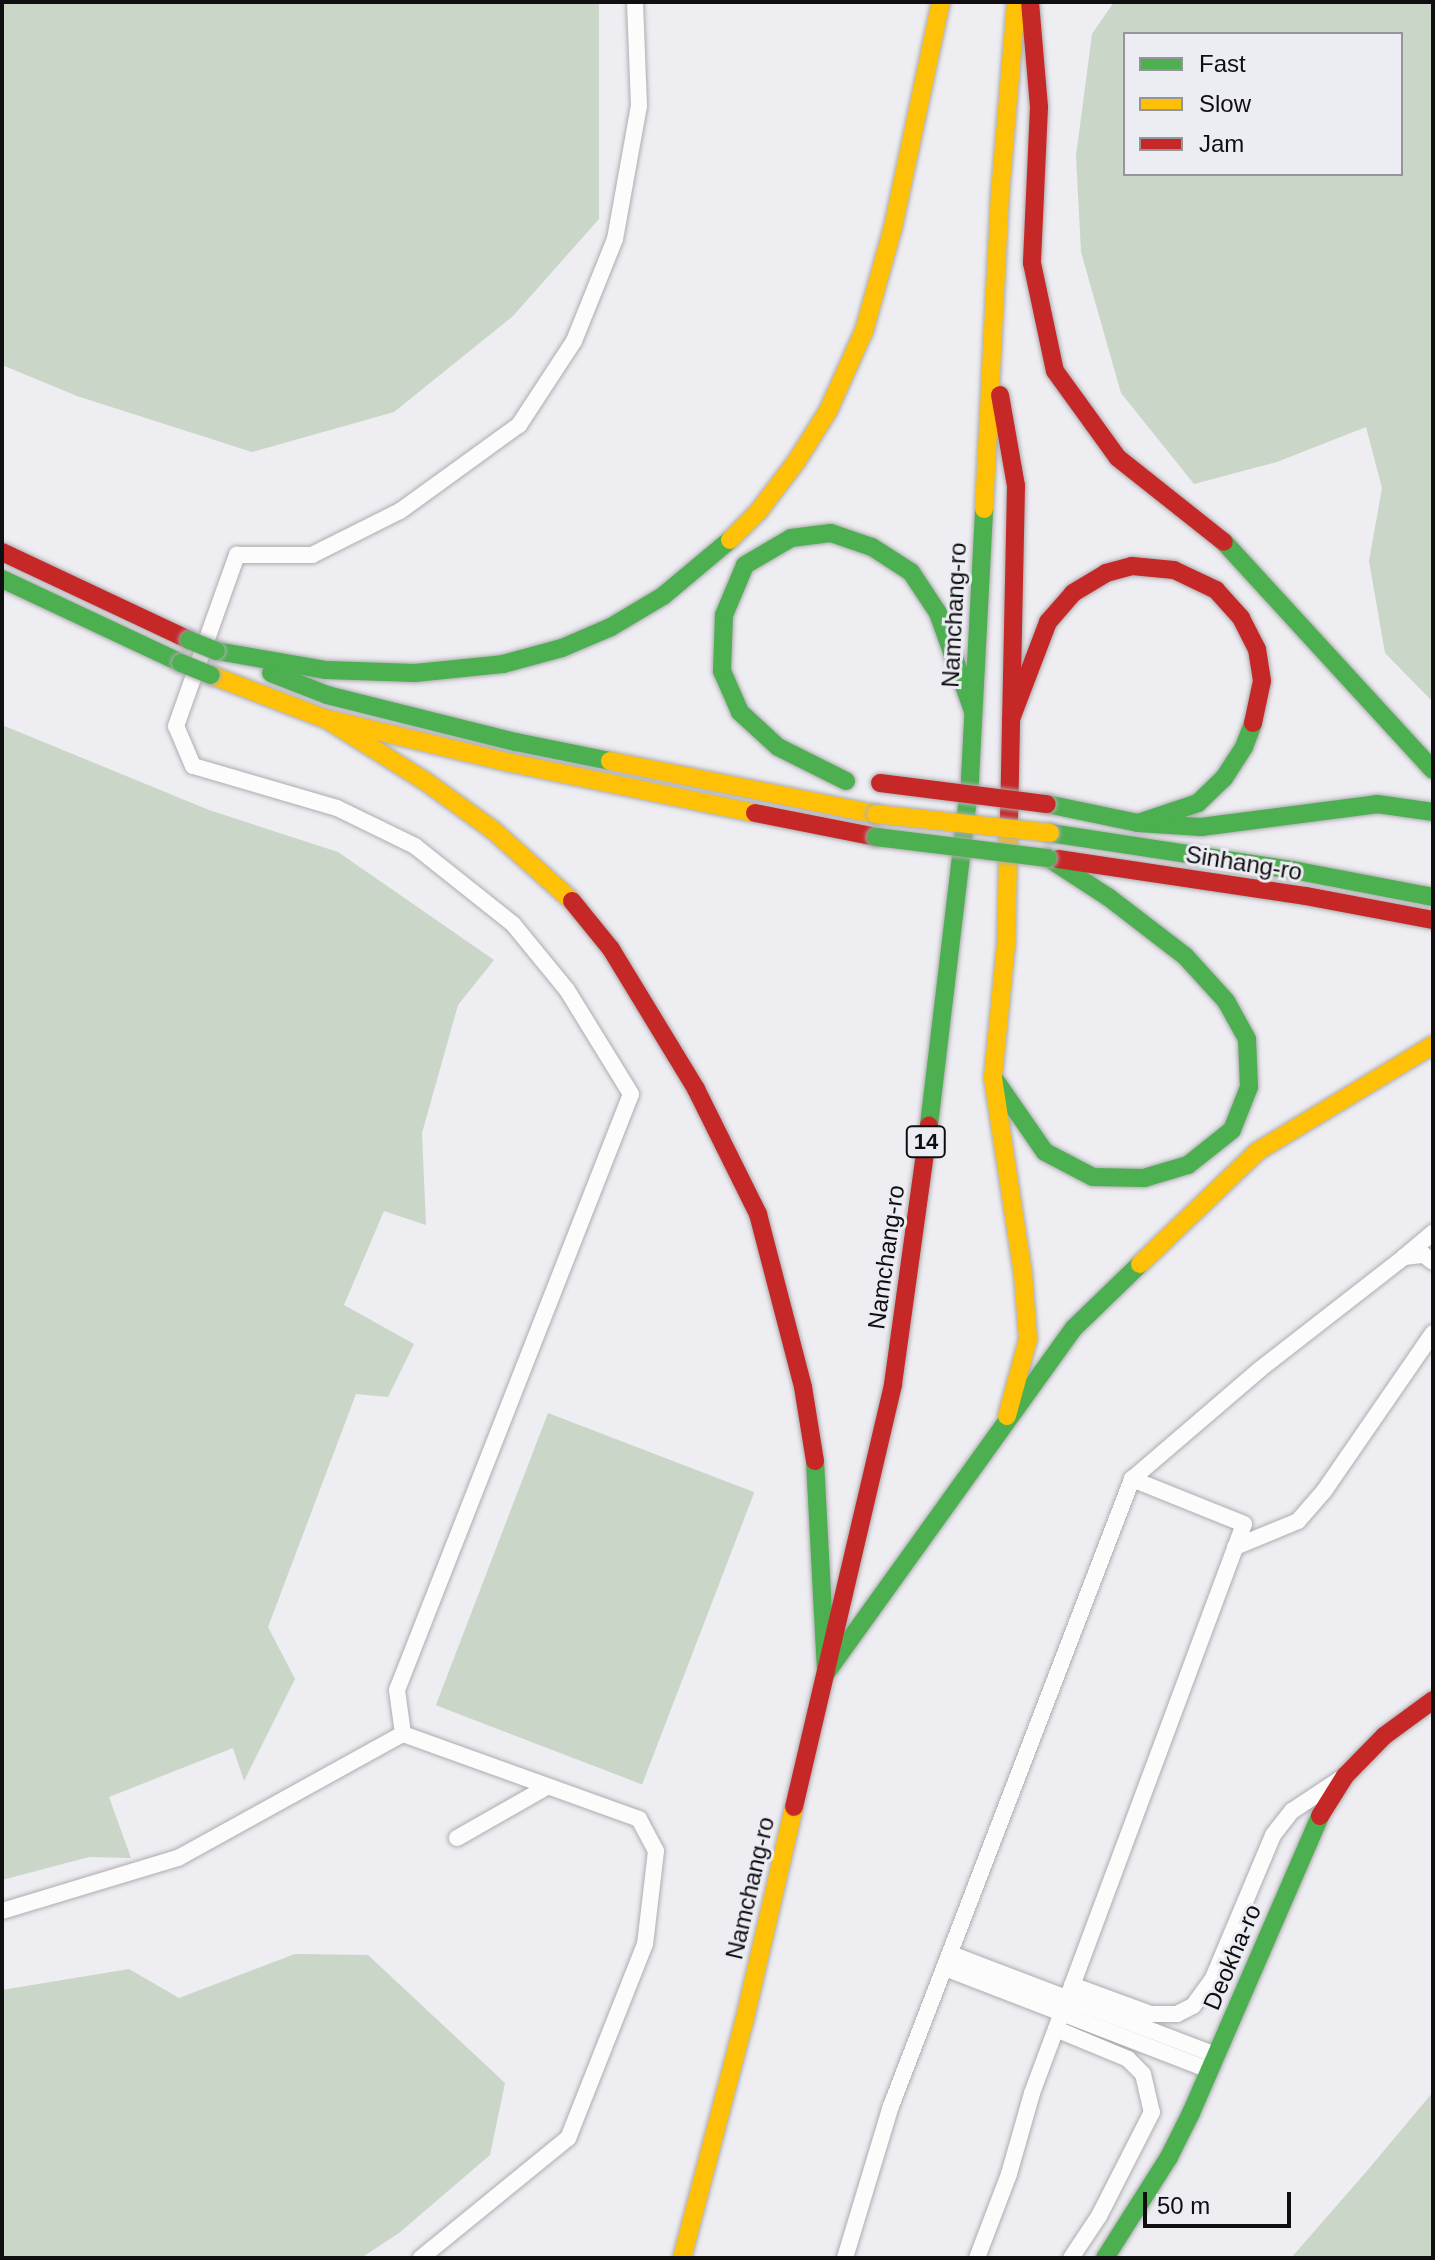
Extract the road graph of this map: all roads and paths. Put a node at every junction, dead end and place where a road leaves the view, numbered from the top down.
1 (635, 2) edge
2 (941, 2) edge
3 (1016, 2) edge
4 (1030, 2) edge
5 (992, 348) junction
6 (2, 552) edge
7 (2, 579) edge
8 (217, 651) junction
9 (973, 711) junction
10 (326, 719) junction
11 (1011, 719) junction
12 (1433, 770) edge
13 (655, 771) junction
14 (846, 781) junction
15 (1433, 812) edge
16 (1138, 823) junction
17 (1048, 858) junction
18 (1433, 897) edge
19 (1433, 920) edge
20 (1433, 1045) edge
21 (993, 1077) junction
22 (1433, 1233) edge
23 (1404, 1257) junction
24 (1433, 1262) edge
25 (1433, 1333) edge
26 (1004, 1425) junction
27 (1132, 1479) junction
28 (1235, 1547) junction
29 (826, 1673) junction
30 (1433, 1700) edge
31 (403, 1734) junction
32 (1345, 1776) junction
33 (545, 1788) junction
34 (457, 1838) dead end
35 (2, 1911) edge
36 (948, 1961) junction
37 (1064, 2007) junction
38 (1213, 2063) junction
39 (421, 2258) edge
40 (682, 2258) edge
41 (845, 2258) edge
42 (977, 2258) edge
43 (1071, 2258) edge
44 (1105, 2258) edge

1 - 31 street
2 - 8 main road
3 - 5 main road, Namchang-ro / 14
4 - 12 main road
5 - 9 main road, Namchang-ro / 14
5 - 11 main road
6 - 8 main road, bridge
7 - 10 main road, bridge
8 - 13 main road
9 - 14 main road
9 - 29 main road, Namchang-ro / 14
10 - 17 main road, Sinhang-ro, bridge
10 - 29 main road
11 - 16 main road
11 - 21 main road
13 - 14 main road
13 - 18 main road, Sinhang-ro, bridge
14 - 16 main road, bridge
15 - 16 main road
17 - 19 main road, Sinhang-ro
17 - 21 main road
20 - 26 main road
21 - 26 main road
22 - 23 street
23 - 24 street
23 - 27 street
25 - 28 street
26 - 29 main road
27 - 28 street
27 - 36 street
28 - 37 street
29 - 40 main road, Namchang-ro / 14
30 - 32 main road, Deokha-ro
31 - 33 street
31 - 35 street
32 - 37 street
32 - 38 main road, Deokha-ro
33 - 34 street
33 - 39 street
36 - 37 street
36 - 41 street
37 - 38 street
37 - 42 street
37 - 43 street
38 - 44 main road, Deokha-ro

